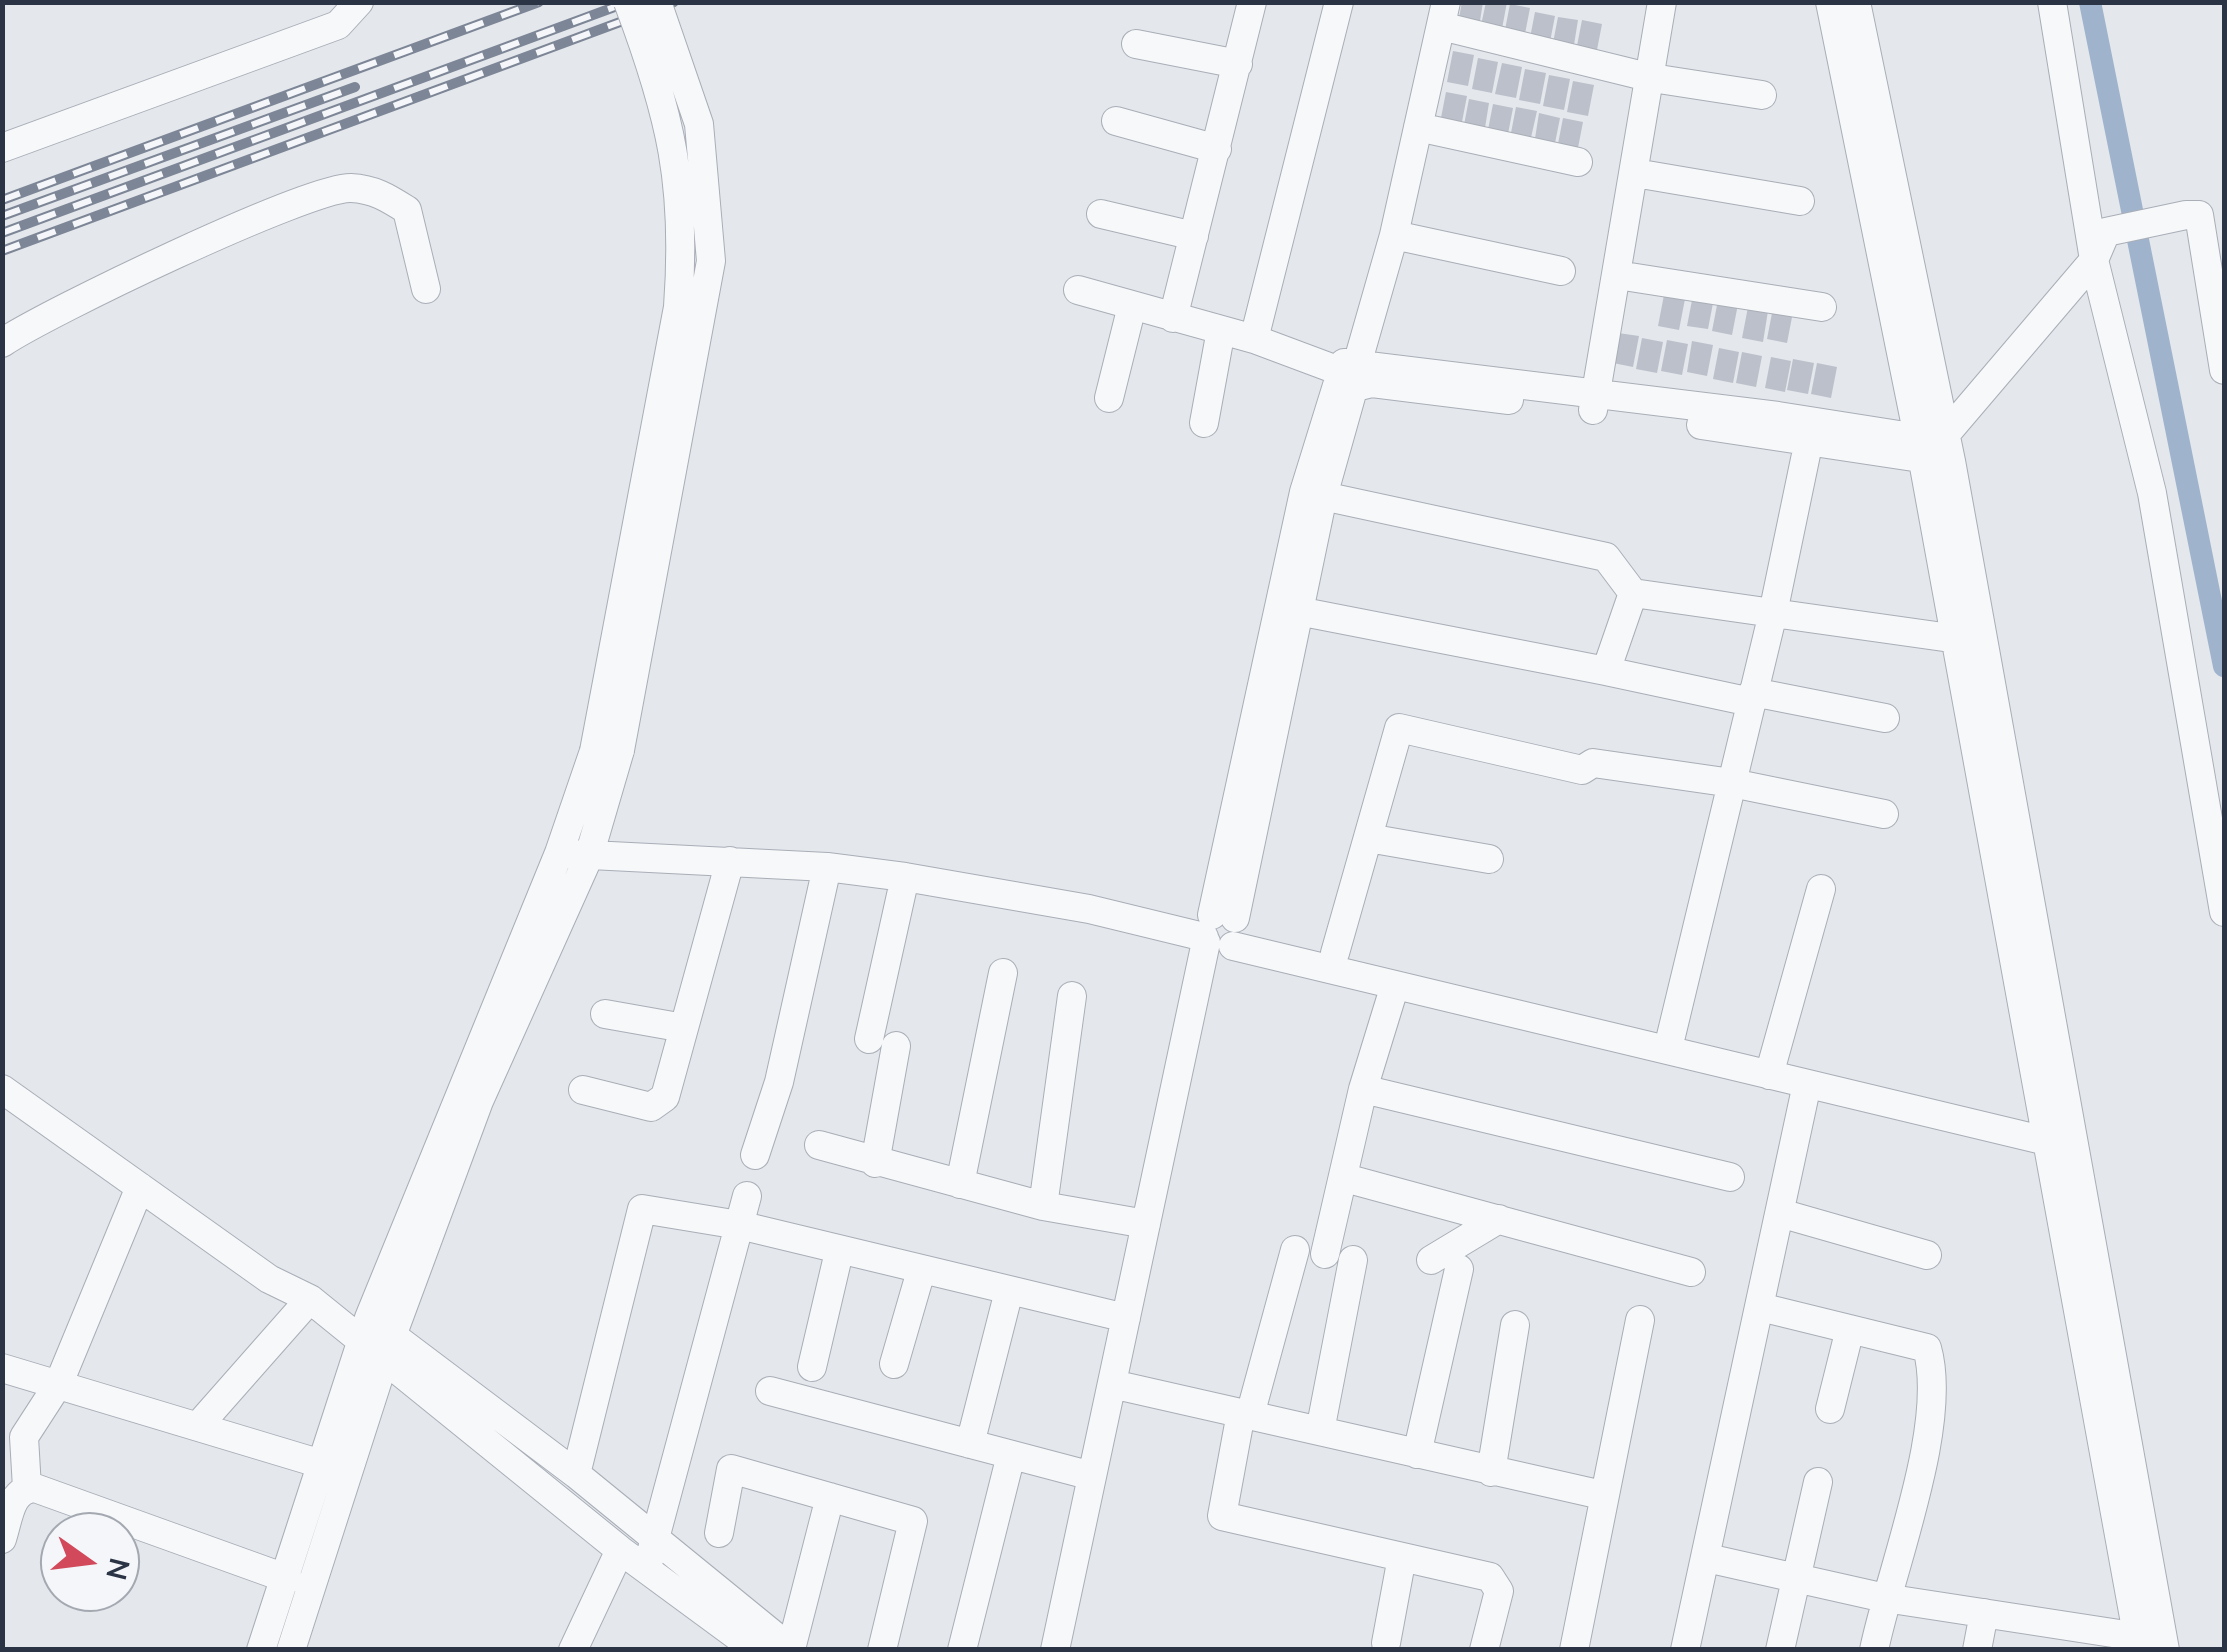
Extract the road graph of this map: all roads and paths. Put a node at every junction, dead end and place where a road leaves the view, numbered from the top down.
1 (359, 2) edge
2 (628, 2) edge
3 (657, 2) edge
4 (1252, 2) edge
5 (1340, 2) edge
6 (1662, 2) edge
7 (1830, 2) edge
8 (1856, 2) edge
9 (2052, 2) edge
10 (1443, 14) edge
11 (1136, 44) dead end
12 (1238, 64) junction
13 (1652, 78) junction
14 (1762, 95) dead end
15 (1116, 121) dead end
16 (1418, 126) junction
17 (2, 148) edge
18 (1216, 149) junction
19 (1578, 162) dead end
20 (1635, 173) junction
21 (1800, 200) dead end
22 (1100, 214) dead end
23 (2203, 215) edge
24 (1394, 235) junction
25 (1194, 236) junction
26 (2094, 260) junction
27 (1562, 271) dead end
28 (1616, 275) junction
29 (426, 288) dead end
30 (1078, 290) dead end
31 (1132, 306) junction
32 (1822, 307) dead end
33 (1172, 318) junction
34 (1221, 330) junction
35 (1254, 338) junction
36 (2, 343) edge
37 (2224, 370) edge
38 (1354, 371) junction
39 (1109, 398) dead end
40 (1594, 401) junction
41 (1204, 423) dead end
42 (1809, 440) junction
43 (1934, 449) junction
44 (1323, 496) junction
45 (1633, 593) junction
46 (1298, 611) junction
47 (1772, 613) junction
48 (1970, 642) junction
49 (1606, 671) junction
50 (1752, 697) junction
51 (1885, 718) dead end
52 (607, 750) junction
53 (1732, 783) junction
54 (1884, 814) dead end
55 (1368, 838) junction
56 (559, 853) junction
57 (588, 856) junction
58 (1489, 859) dead end
59 (730, 861) junction
60 (827, 867) junction
61 (905, 877) junction
62 (1821, 889) dead end
63 (2224, 912) edge
64 (1220, 932) junction
65 (1335, 953) junction
66 (1003, 973) dead end
67 (1396, 985) junction
68 (1072, 996) dead end
69 (605, 1014) dead end
70 (684, 1028) junction
71 (1670, 1036) junction
72 (1772, 1068) junction
73 (1807, 1084) junction
74 (2, 1089) edge
75 (1363, 1089) junction
76 (583, 1090) dead end
77 (2060, 1137) junction
78 (818, 1145) dead end
79 (755, 1155) dead end
80 (876, 1162) junction
81 (1345, 1178) junction
82 (1730, 1178) dead end
83 (960, 1184) junction
84 (140, 1188) junction
85 (747, 1196) dead end
86 (1043, 1206) junction
87 (1780, 1213) junction
88 (1499, 1219) junction
89 (1146, 1224) junction
90 (739, 1226) junction
91 (1295, 1250) dead end
92 (839, 1252) junction
93 (1927, 1255) dead end
94 (1431, 1260) dead end
95 (1459, 1269) dead end
96 (921, 1271) junction
97 (1691, 1272) dead end
98 (1009, 1291) junction
99 (317, 1304) junction
100 (1760, 1307) junction
101 (1126, 1318) junction
102 (1640, 1320) dead end
103 (1515, 1324) dead end
104 (1850, 1329) junction
105 (366, 1330) junction
106 (389, 1348) junction
107 (894, 1364) dead end
108 (812, 1367) dead end
109 (2, 1368) edge
110 (59, 1383) junction
111 (1120, 1386) junction
112 (770, 1391) dead end
113 (1830, 1409) dead end
114 (1246, 1414) junction
115 (198, 1426) junction
116 (1320, 1431) junction
117 (970, 1444) junction
118 (1011, 1454) junction
119 (1417, 1454) junction
120 (336, 1469) junction
121 (1491, 1472) junction
122 (576, 1474) junction
123 (1092, 1476) junction
124 (1818, 1482) dead end
125 (27, 1488) junction
126 (1602, 1495) junction
127 (830, 1497) junction
128 (719, 1533) dead end
129 (2, 1538) edge
130 (620, 1550) junction
131 (650, 1555) junction
132 (1402, 1556) junction
133 (1707, 1558) junction
134 (288, 1579) junction
135 (1795, 1580) junction
136 (1884, 1598) junction
137 (1984, 1613) junction
138 (1386, 1643) dead end
139 (2152, 1644) edge
140 (742, 1646) edge
141 (791, 1649) edge
142 (261, 1650) edge
143 (291, 1650) edge
144 (572, 1650) edge
145 (882, 1650) edge
146 (962, 1650) edge
147 (1055, 1650) edge
148 (1072, 1650) edge
149 (1484, 1650) edge
150 (1574, 1650) edge
151 (1685, 1650) edge
152 (1780, 1650) edge
153 (1874, 1650) edge
154 (1977, 1650) edge

1 - 17 street
2 - 52 street, bridge
3 - 52 street, bridge
4 - 12 street
5 - 35 street
6 - 13 street
7 - 43 street
8 - 43 street
9 - 26 street
10 - 13 street
10 - 16 street
11 - 12 street
12 - 18 street
13 - 14 street
13 - 20 street
15 - 18 street
16 - 19 street
16 - 24 street
18 - 25 street
20 - 21 street
20 - 28 street
22 - 25 street
23 - 26 street
23 - 37 street
24 - 27 street
24 - 38 street
25 - 33 street
26 - 43 street
26 - 63 street
28 - 32 street
28 - 40 street
29 - 36 street
30 - 31 street
31 - 33 street
31 - 39 street
33 - 34 street
34 - 35 street
34 - 41 street
35 - 38 street
38 - 40 street
38 - 44 street
38 - 64 street
40 - 42 street
40 - 43 street
42 - 43 street
42 - 47 street
43 - 48 street
44 - 45 street
44 - 46 street
45 - 47 street
45 - 49 street
46 - 49 street
46 - 64 street
47 - 48 street
47 - 50 street
48 - 77 street
49 - 50 street
50 - 51 street
50 - 53 street
52 - 56 street
52 - 57 street
53 - 54 street
53 - 55 street
53 - 71 street
55 - 58 street
55 - 65 street
56 - 57 street
56 - 105 street
57 - 59 street
57 - 106 street
59 - 60 street
59 - 70 street
60 - 61 street
60 - 79 street
61 - 64 street
61 - 80 street
62 - 72 street
64 - 65 street
64 - 67 street
64 - 89 street
64 - 111 street
65 - 71 street
66 - 83 street
67 - 72 street
67 - 75 street
68 - 86 street
69 - 70 street
70 - 76 street
71 - 72 street
72 - 73 street
72 - 77 street
73 - 77 street
73 - 87 street
74 - 84 street
75 - 81 street
75 - 82 street
77 - 139 street
78 - 80 street
80 - 83 street
81 - 88 street
81 - 116 street
83 - 86 street
84 - 99 street
84 - 110 street
85 - 90 street
86 - 89 street
87 - 93 street
87 - 100 street
88 - 94 street
88 - 97 street
89 - 101 street
90 - 92 street
90 - 122 street
90 - 131 street
91 - 114 street
92 - 96 street
92 - 108 street
95 - 119 street
96 - 98 street
96 - 107 street
98 - 101 street
98 - 117 street
99 - 105 street
99 - 115 street
100 - 104 street
100 - 133 street
101 - 111 street
102 - 126 street
103 - 121 street
104 - 113 street
104 - 136 street
105 - 106 street
105 - 120 street
106 - 120 street
106 - 122 street
106 - 130 street
109 - 110 street
110 - 115 street
110 - 125 street
111 - 114 street
111 - 123 street
111 - 148 street
112 - 117 street
114 - 116 street
114 - 132 street
115 - 120 street
116 - 119 street
117 - 118 street
118 - 123 street
118 - 146 street
119 - 121 street
120 - 134 street
120 - 143 street
121 - 126 street
122 - 131 street
123 - 147 street
124 - 135 street
125 - 129 street
125 - 134 street
126 - 150 street
127 - 128 street
127 - 141 street
127 - 145 street
130 - 131 street
130 - 144 street
131 - 140 street
131 - 141 street
132 - 138 street
132 - 149 street
133 - 135 street
133 - 151 street
134 - 142 street
135 - 136 street
135 - 152 street
136 - 137 street
136 - 153 street
137 - 139 street
137 - 154 street

